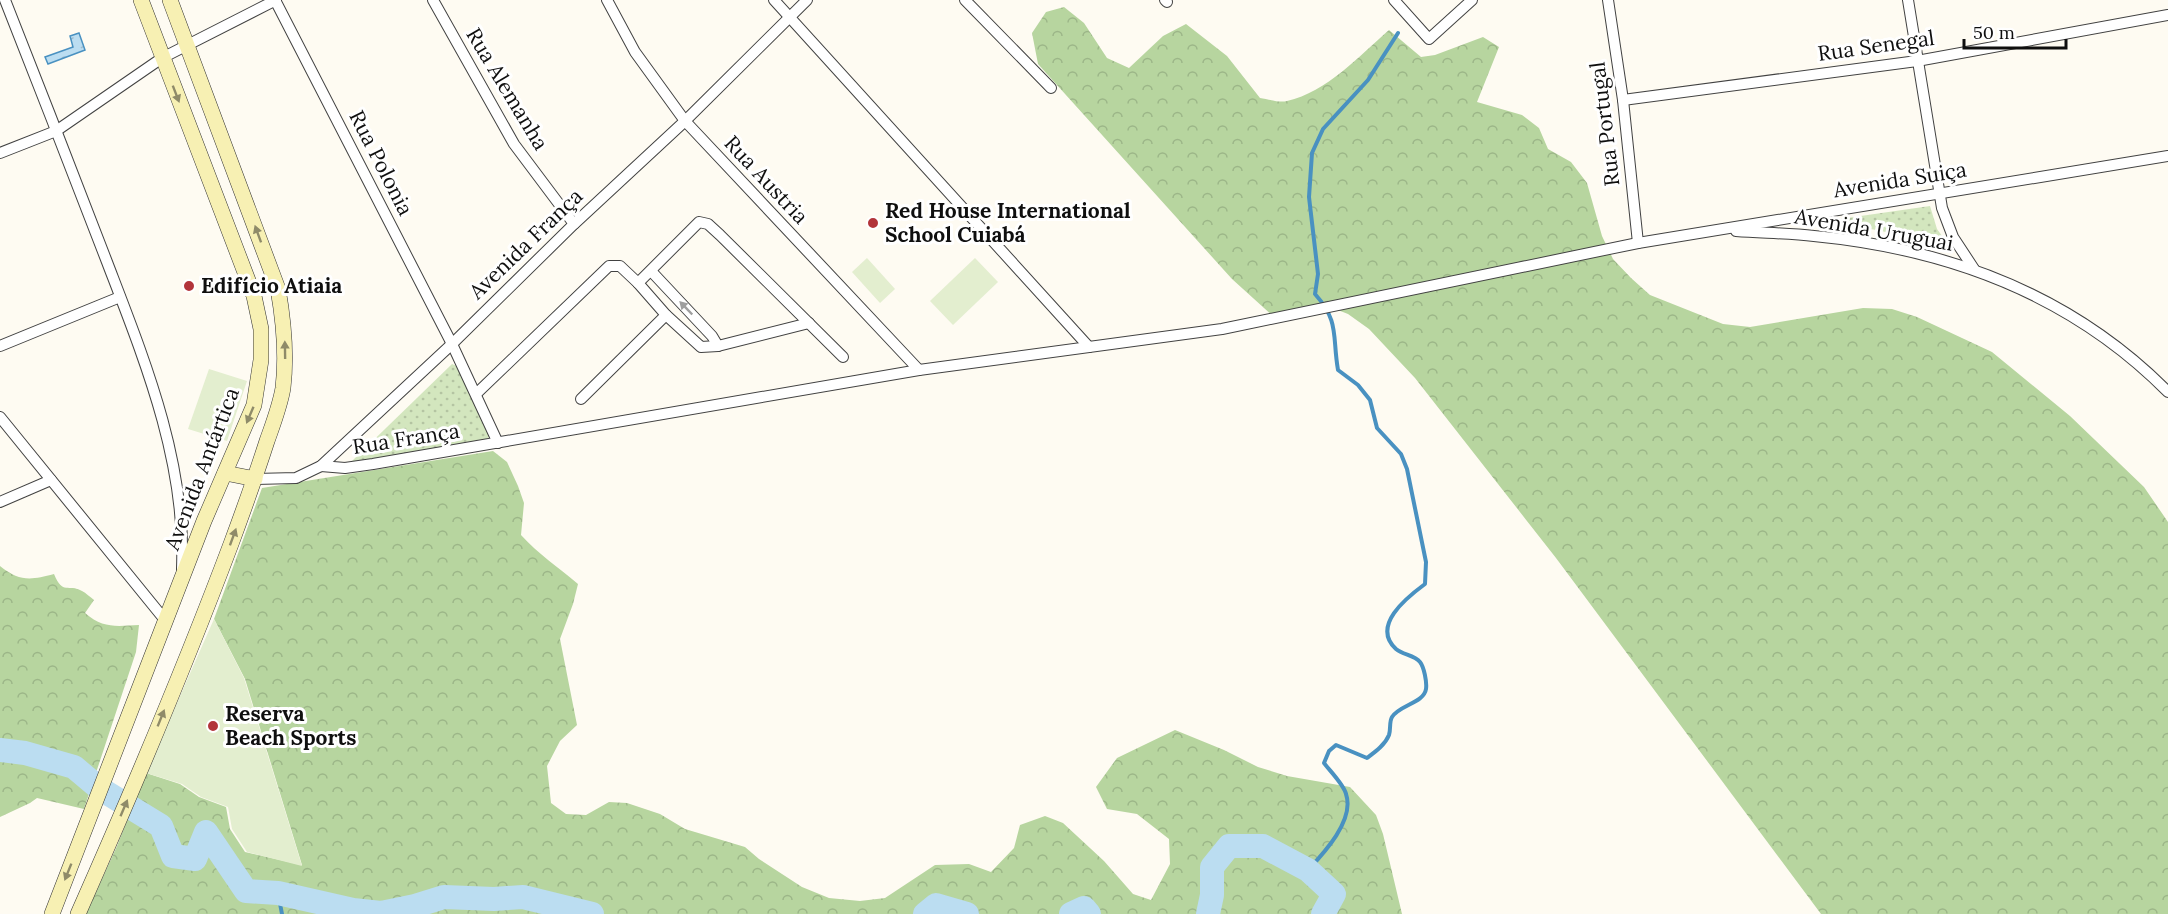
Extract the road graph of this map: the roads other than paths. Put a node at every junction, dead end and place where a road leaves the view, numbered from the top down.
1 (5, 0) edge
2 (141, 0) edge
3 (170, 0) edge
4 (275, 0) edge
5 (433, 0) edge
6 (607, 0) edge
7 (774, 0) edge
8 (807, 0) edge
9 (965, 0) edge
10 (1394, 0) edge
11 (1472, 0) edge
12 (1608, 0) edge
13 (1908, 0) edge
14 (2168, 15) edge
15 (788, 17) junction
16 (187, 47) junction
17 (162, 58) junction
18 (1917, 61) junction
19 (1051, 88) dead end
20 (1623, 100) junction
21 (685, 122) junction
22 (56, 131) junction
23 (0, 153) edge
24 (2168, 156) edge
25 (1939, 193) junction
26 (574, 224) junction
27 (1715, 230) junction
28 (1638, 243) junction
29 (1974, 269) junction
30 (651, 271) junction
31 (638, 283) junction
32 (120, 297) junction
33 (666, 315) junction
34 (809, 323) junction
35 (452, 344) junction
36 (0, 346) edge
37 (718, 346) junction
38 (1089, 347) junction
39 (843, 357) dead end
40 (919, 370) junction
41 (2168, 392) edge
42 (476, 394) junction
43 (581, 399) dead end
44 (0, 417) edge
45 (498, 443) junction
46 (321, 466) junction
47 (225, 473) junction
48 (255, 479) junction
49 (51, 480) junction
50 (0, 502) edge
51 (182, 580) junction
52 (165, 620) junction
53 (52, 914) edge
54 (78, 914) edge

1 - 22 street
2 - 17 main road, Avenida Antártica
3 - 16 main road
4 - 16 street
4 - 35 street, Rua Polonia
5 - 26 street, Rua Alemanha
6 - 21 street, Rua Austria
7 - 15 street
8 - 15 street, Avenida França
9 - 19 street
10 - 11 street
12 - 20 street, Rua Portugal
13 - 18 street
14 - 18 street, Rua Senegal
15 - 21 street, Avenida França
15 - 38 street
16 - 17 street
48 -> 16 main road
17 - 22 street
17 -> 47 main road, Avenida Antártica
18 - 20 street, Rua Senegal
18 - 25 street
20 - 28 street, Rua Portugal
21 - 26 street, Avenida França
21 - 40 street, Rua Austria
22 - 23 street
22 - 32 street
24 - 25 street, Avenida Suiça
25 - 27 street, Avenida Suiça
25 - 29 street
26 - 35 street, Avenida França
27 - 28 street, Avenida Suiça
27 - 29 street, Avenida Uruguai
28 - 38 street, Avenida Suiça
29 - 41 street, Avenida Uruguai
30 - 31 street
30 - 34 street
37 -> 30 street
31 - 33 street
31 - 42 street
32 - 36 street
32 - 51 street
33 - 37 street
33 - 43 street
34 - 37 street
34 - 39 street
35 - 42 street
35 - 46 street, Avenida França
38 - 40 street, Rua França
40 - 45 street, Rua França
42 - 45 street
44 - 49 street
45 - 46 street, Rua França
46 - 48 street, Avenida França
47 - 48 main road
47 - 51 main road, Avenida Antártica
54 -> 48 main road
49 - 50 street
49 - 52 street
51 - 52 main road, Avenida Antártica
52 -> 53 main road, Avenida Antártica

